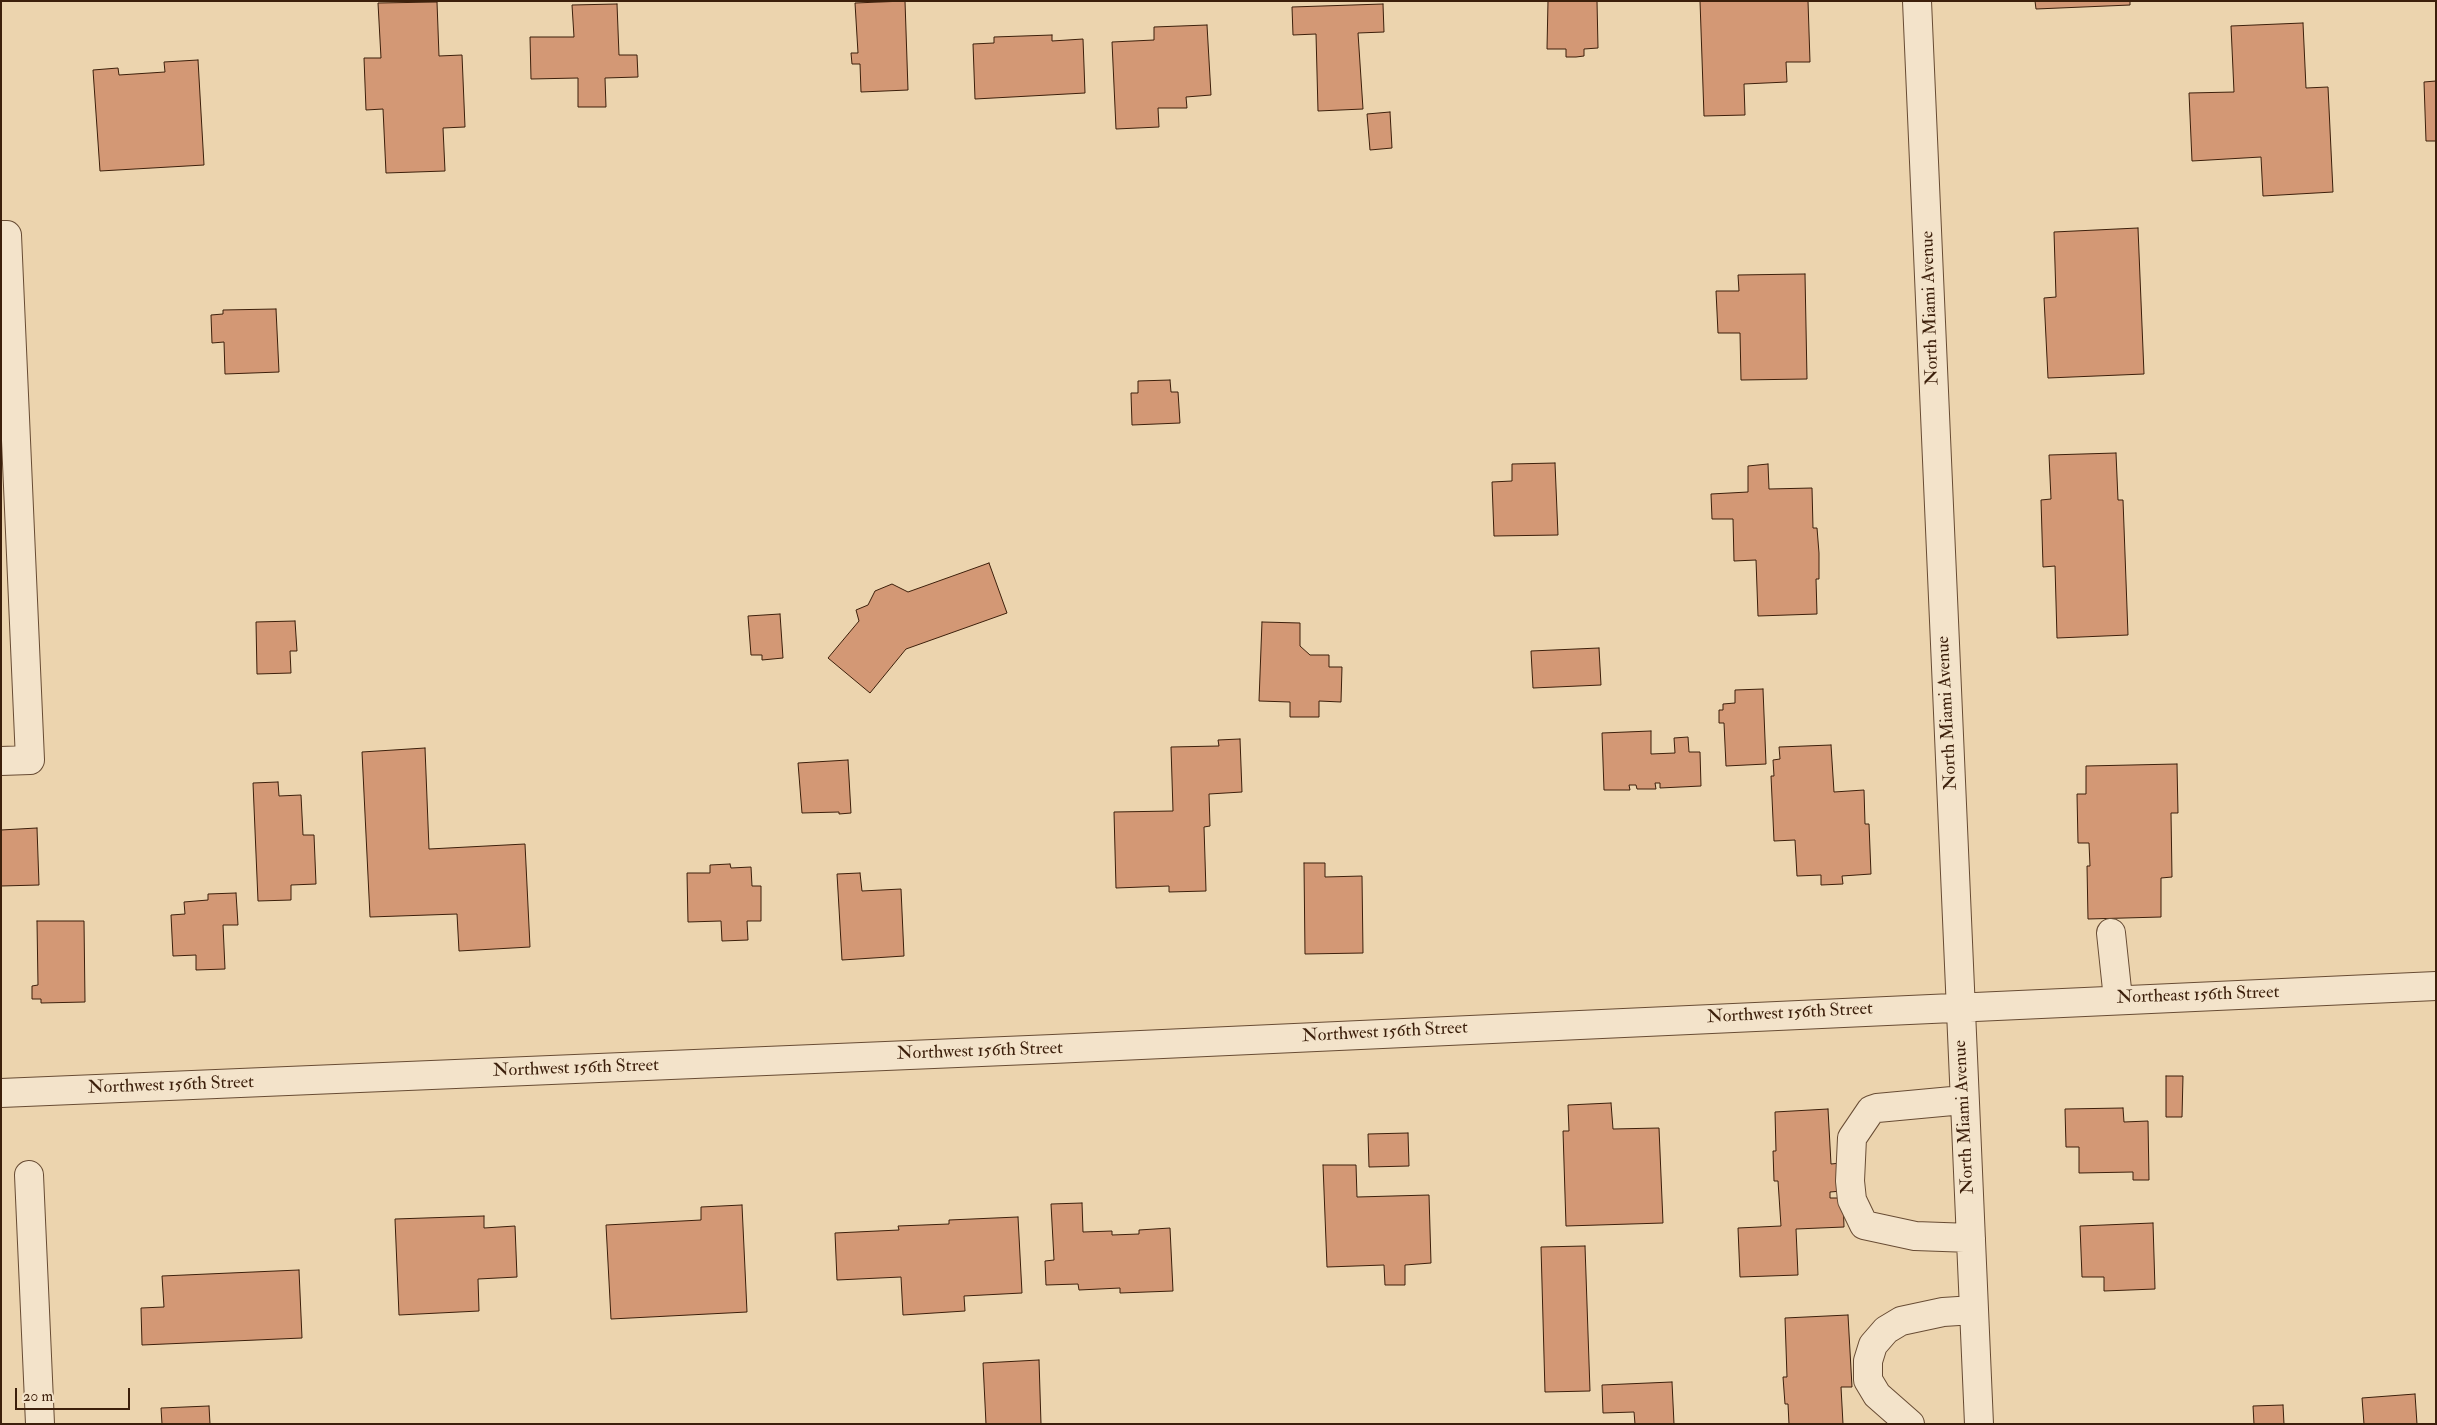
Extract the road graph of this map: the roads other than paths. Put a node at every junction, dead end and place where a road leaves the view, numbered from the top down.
1 (1918, 1) edge
2 (1, 235) edge
3 (1, 761) edge
4 (2111, 933) dead end
5 (2436, 986) edge
6 (2118, 999) junction
7 (1960, 1006) junction
8 (1, 1093) edge
9 (1964, 1100) junction
10 (29, 1175) dead end
11 (1971, 1238) junction
12 (1974, 1310) junction
13 (40, 1424) edge
14 (1910, 1424) edge
15 (1979, 1424) edge

1 - 7 street, North Miami Avenue
2 - 3 street
4 - 6 street
5 - 6 street, Northeast 156th Street
6 - 7 street, Northeast 156th Street
7 - 8 street, Northwest 156th Street
7 - 9 street, North Miami Avenue
9 - 11 street, North Miami Avenue
9 - 11 street
10 - 13 street
11 - 12 street, North Miami Avenue
12 - 14 street
12 - 15 street, North Miami Avenue

